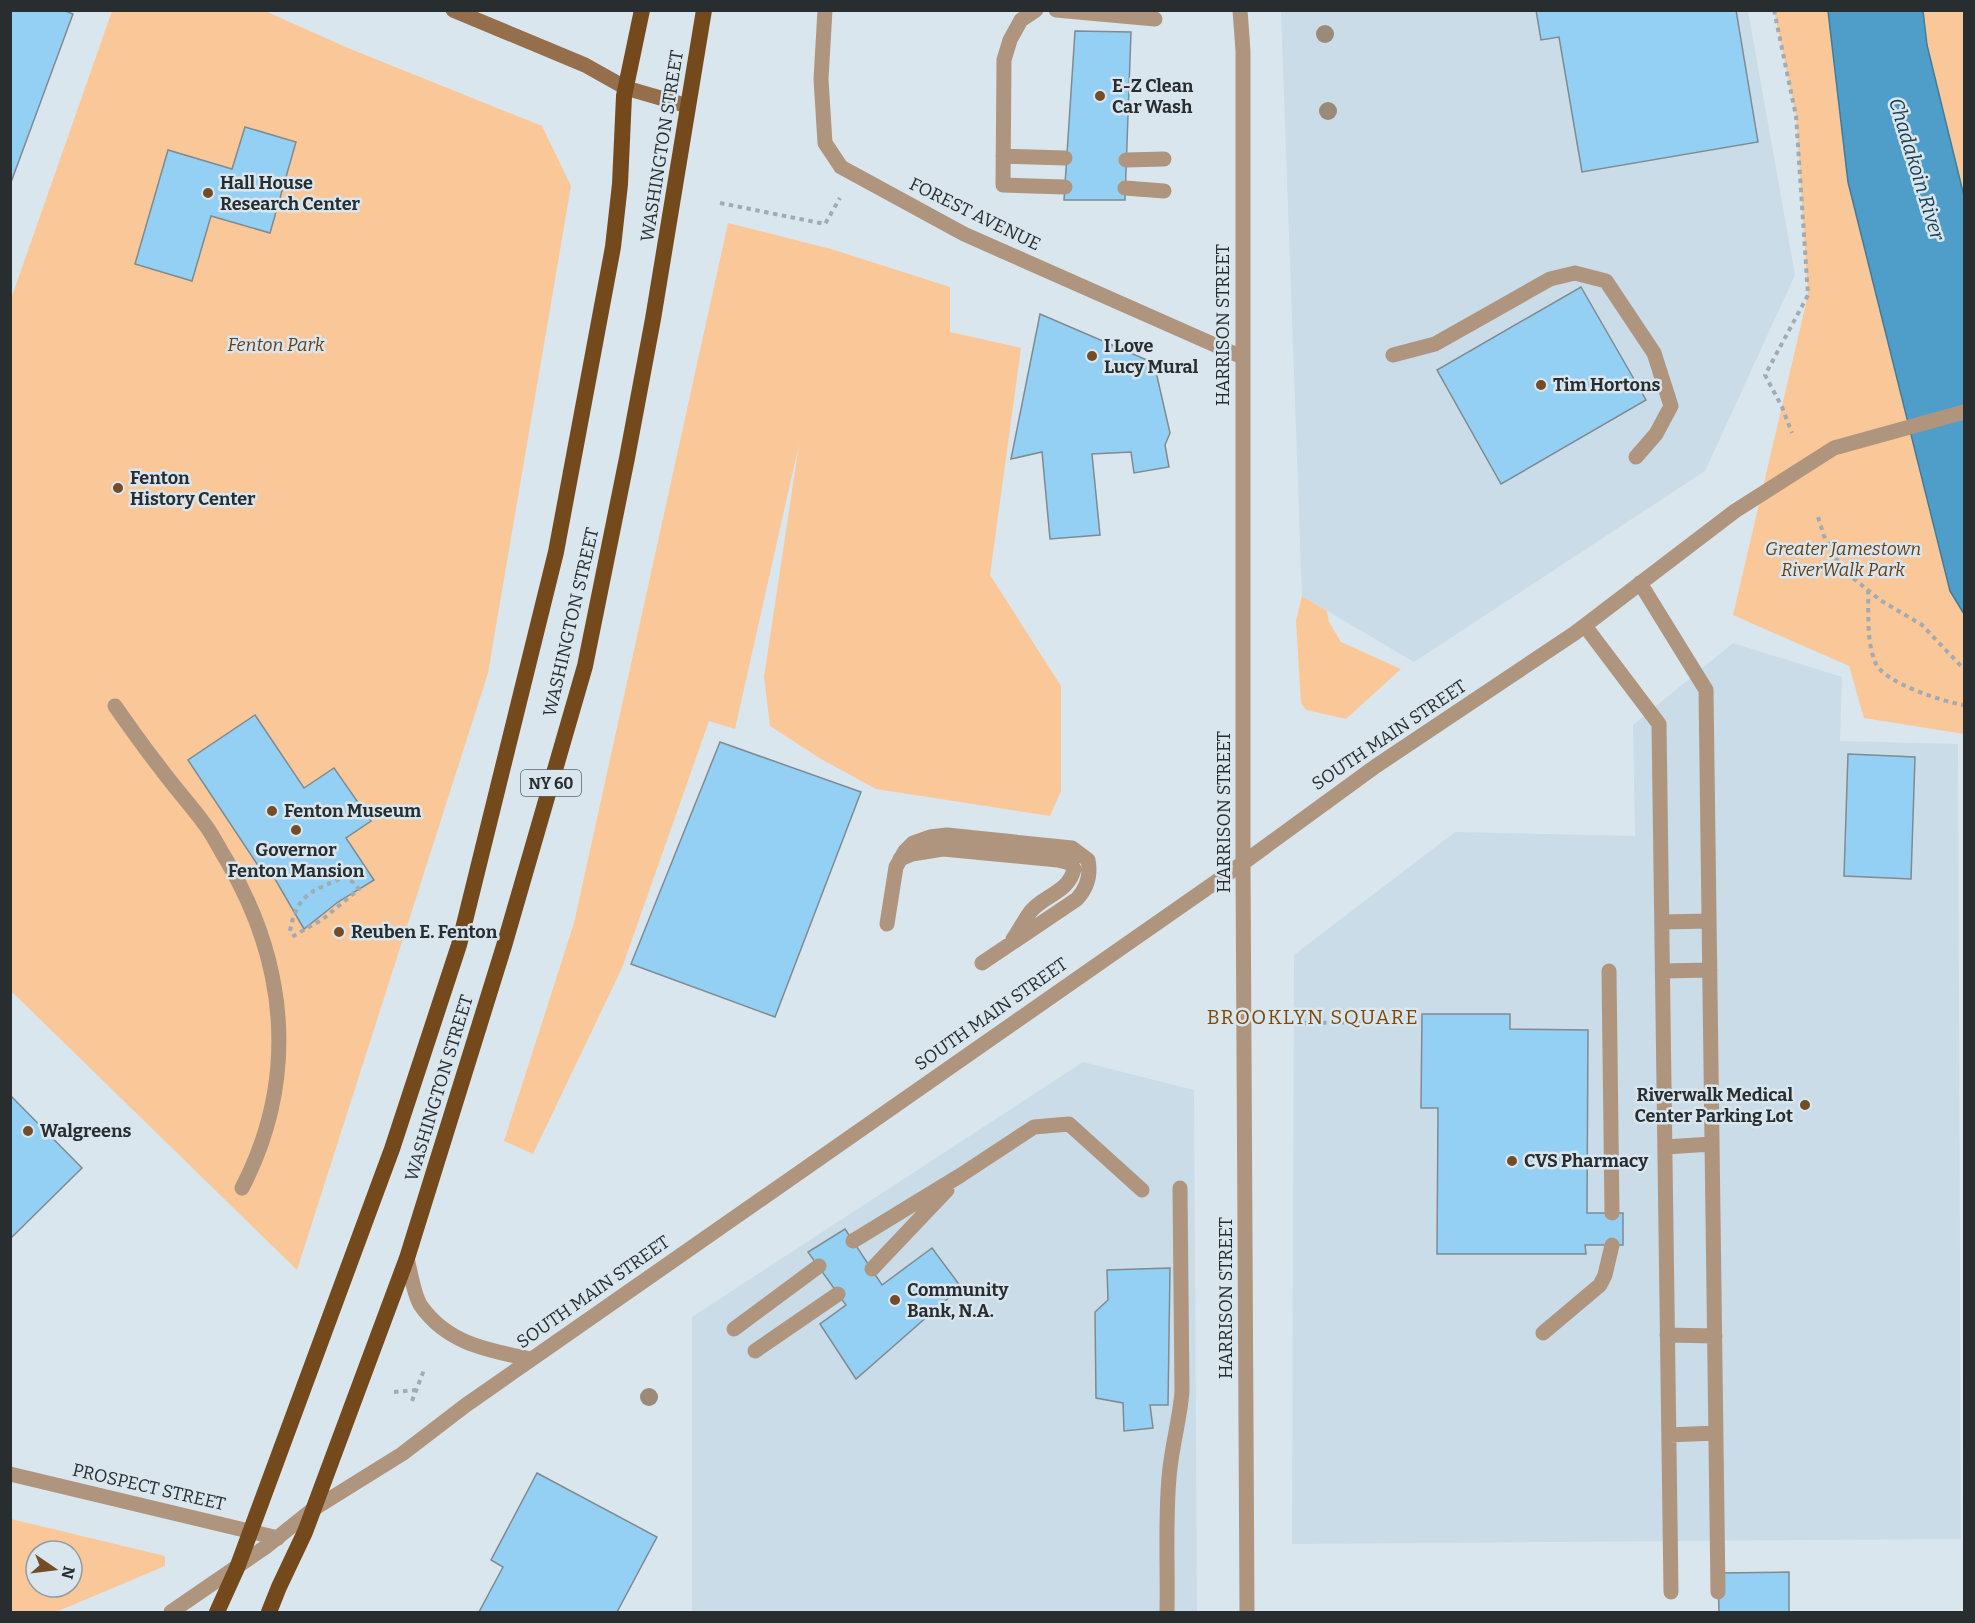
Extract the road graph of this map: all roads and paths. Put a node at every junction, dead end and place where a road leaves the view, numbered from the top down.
1 (453, 10) edge
2 (642, 10) edge
3 (704, 10) edge
4 (825, 10) edge
5 (1036, 10) edge
6 (1056, 10) edge
7 (1240, 10) edge
8 (1774, 10) edge
9 (1155, 19) dead end
10 (626, 88) junction
11 (688, 106) junction
12 (1003, 156) junction
13 (1065, 158) dead end
14 (1164, 159) dead end
15 (1126, 160) dead end
16 (1065, 187) dead end
17 (1125, 188) dead end
18 (1164, 191) dead end
19 (720, 203) dead end
20 (825, 224) dead end
21 (1393, 355) dead end
22 (1242, 357) junction
23 (1965, 412) edge
24 (1792, 434) dead end
25 (1636, 457) dead end
26 (1818, 517) dead end
27 (1640, 584) junction
28 (1868, 590) junction
29 (1585, 626) junction
30 (1965, 669) edge
31 (1965, 705) edge
32 (115, 706) dead end
33 (1243, 863) junction
34 (1709, 921) junction
35 (1662, 922) junction
36 (887, 924) dead end
37 (288, 939) joint
38 (982, 963) dead end
39 (1710, 970) junction
40 (1609, 971) dead end
41 (1663, 971) junction
42 (1375, 1022) dead end
43 (1304, 1023) dead end
44 (1712, 1144) junction
45 (1665, 1147) junction
46 (961, 1175) junction
47 (242, 1188) dead end
48 (1180, 1188) dead end
49 (1142, 1190) dead end
50 (1612, 1214) dead end
51 (853, 1241) dead end
52 (1612, 1245) dead end
53 (407, 1258) junction
54 (819, 1266) dead end
55 (872, 1269) dead end
56 (838, 1294) dead end
57 (734, 1329) dead end
58 (1543, 1333) dead end
59 (1667, 1335) junction
60 (1715, 1336) junction
61 (755, 1351) dead end
62 (530, 1359) junction
63 (424, 1370) dead end
64 (416, 1390) junction
65 (394, 1392) dead end
66 (412, 1401) dead end
67 (1715, 1433) junction
68 (1669, 1435) junction
69 (10, 1474) edge
70 (312, 1510) junction
71 (250, 1531) junction
72 (278, 1538) junction
73 (237, 1568) junction
74 (1671, 1592) dead end
75 (1718, 1592) dead end
76 (171, 1612) edge
77 (218, 1612) edge
78 (269, 1612) edge
79 (1167, 1612) edge
80 (1247, 1612) edge

1 - 10 main road
2 - 10 highway, WASHINGTON STREET / NY 60
3 - 11 highway, WASHINGTON STREET / NY 60
4 - 22 street, FOREST AVENUE
5 - 12 street
6 - 9 street
7 - 22 street, HARRISON STREET
8 - 24 path
10 - 11 main road
10 - 71 highway, WASHINGTON STREET / NY 60
11 - 53 highway, WASHINGTON STREET / NY 60
12 - 13 street
12 - 16 street
14 - 15 street
17 - 18 street
19 - 20 path
21 - 25 street
22 - 33 street, HARRISON STREET
23 - 27 street, SOUTH MAIN STREET
26 - 28 path
27 - 29 street, SOUTH MAIN STREET
27 - 34 street
28 - 30 path
28 - 31 path
29 - 33 street, SOUTH MAIN STREET
29 - 35 street
32 - 47 street
33 - 62 street, SOUTH MAIN STREET
33 - 80 street, HARRISON STREET
34 - 35 street
34 - 39 street
35 - 41 street
36 - 38 street
37 - 37 path
39 - 41 street
39 - 44 street
40 - 50 street
41 - 45 street
42 - 43 path
44 - 45 street
44 - 60 street
45 - 59 street
46 - 49 street
46 - 51 street
46 - 55 street
48 - 79 street
52 - 58 street
53 - 62 street
53 - 70 highway, WASHINGTON STREET / NY 60
54 - 57 street
56 - 61 street
59 - 60 street
59 - 68 street
60 - 67 street
62 - 70 street, SOUTH MAIN STREET
63 - 64 path
64 - 65 path
64 - 66 path
67 - 68 street
67 - 75 street
68 - 74 street
69 - 71 street, PROSPECT STREET
70 - 72 street, SOUTH MAIN STREET
70 - 78 highway, WASHINGTON STREET / NY 60
71 - 72 street, PROSPECT STREET
71 - 73 highway, NY 60
72 - 73 street, SOUTH MAIN STREET
73 - 76 street, SOUTH MAIN STREET
73 - 77 highway, NY 60

